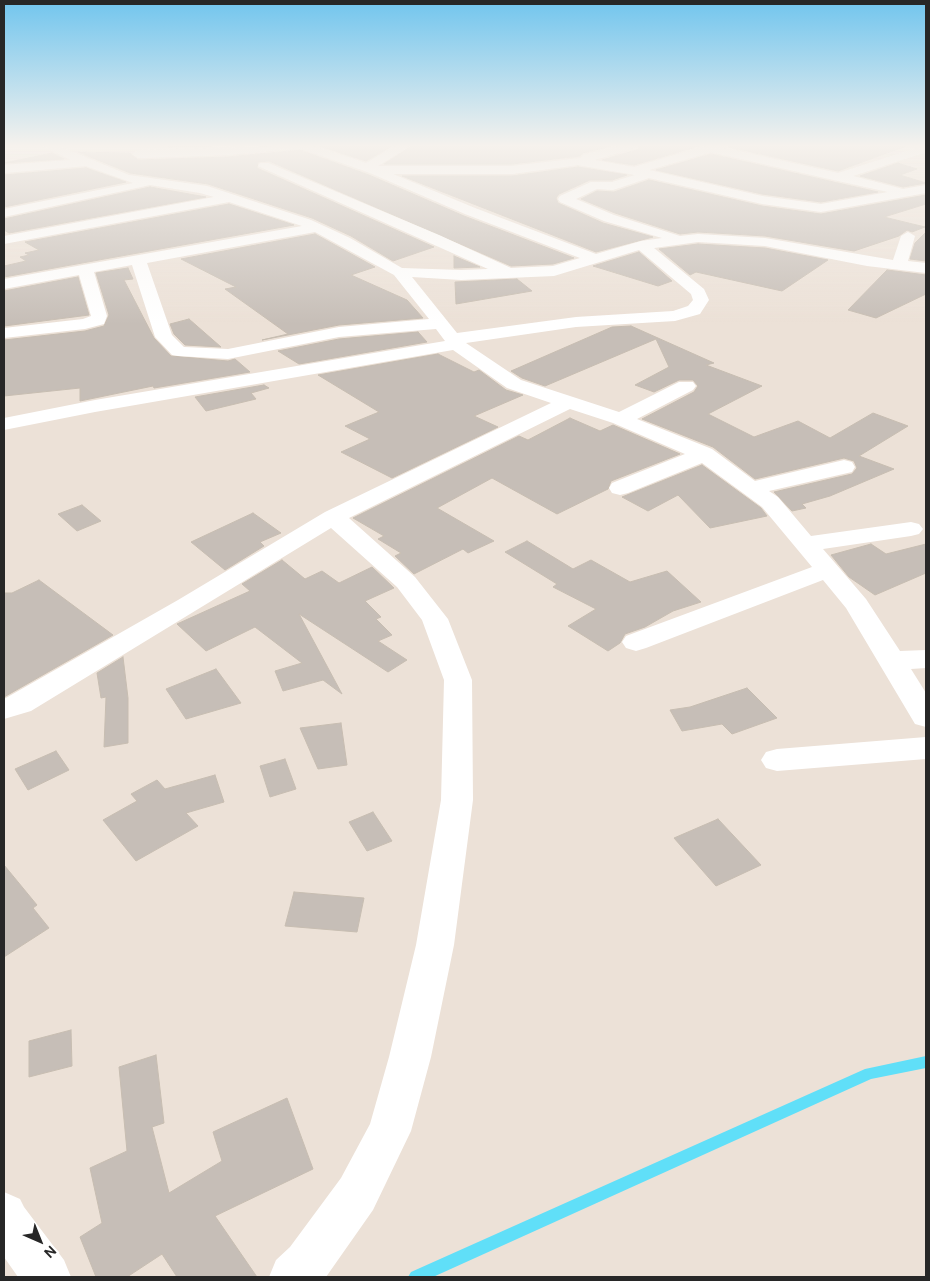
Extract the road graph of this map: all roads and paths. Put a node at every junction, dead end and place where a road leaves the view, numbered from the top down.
1 (44, 205) edge
2 (129, 205) edge
3 (193, 205) edge
4 (249, 205) edge
5 (357, 205) edge
6 (458, 205) edge
7 (578, 205) edge
8 (797, 205) edge
9 (839, 205) edge
10 (4, 213) edge
11 (26, 227) dead end
12 (315, 227) junction
13 (908, 236) dead end
14 (680, 239) junction
15 (4, 240) edge
16 (641, 245) junction
17 (138, 260) junction
18 (596, 260) junction
19 (899, 266) junction
20 (926, 268) edge
21 (85, 269) junction
22 (400, 272) junction
23 (511, 274) junction
24 (4, 284) edge
25 (441, 323) junction
26 (4, 334) edge
27 (454, 342) junction
28 (686, 386) dead end
29 (568, 402) junction
30 (620, 419) junction
31 (4, 424) edge
32 (704, 454) junction
33 (844, 467) dead end
34 (620, 488) dead end
35 (753, 488) junction
36 (333, 517) junction
37 (911, 528) dead end
38 (805, 544) junction
39 (827, 570) junction
40 (636, 642) dead end
41 (926, 659) edge
42 (890, 661) junction
43 (4, 709) edge
44 (926, 717) edge
45 (926, 748) edge
46 (777, 760) dead end
47 (4, 1215) edge
48 (46, 1277) edge
49 (293, 1277) edge

1 - 10 street
2 - 11 street
3 - 15 street
4 - 12 street
5 - 23 street
6 - 18 street
7 - 14 street
8 - 9 street
12 - 17 street
12 - 22 street
13 - 19 street
14 - 16 street
14 - 19 street
16 - 18 street
16 - 27 street
17 - 21 street
17 - 25 street
18 - 23 street
19 - 20 street
21 - 24 street
21 - 26 street
22 - 23 street
22 - 25 street
25 - 27 street
27 - 29 street
27 - 31 street
28 - 30 street
29 - 30 street
29 - 36 street
30 - 32 street
32 - 34 street
32 - 35 street
33 - 35 street
35 - 38 street
36 - 43 street
36 - 49 street
37 - 38 street
38 - 39 street
39 - 40 street
39 - 42 street
41 - 42 street
42 - 44 street
45 - 46 street
47 - 48 street

